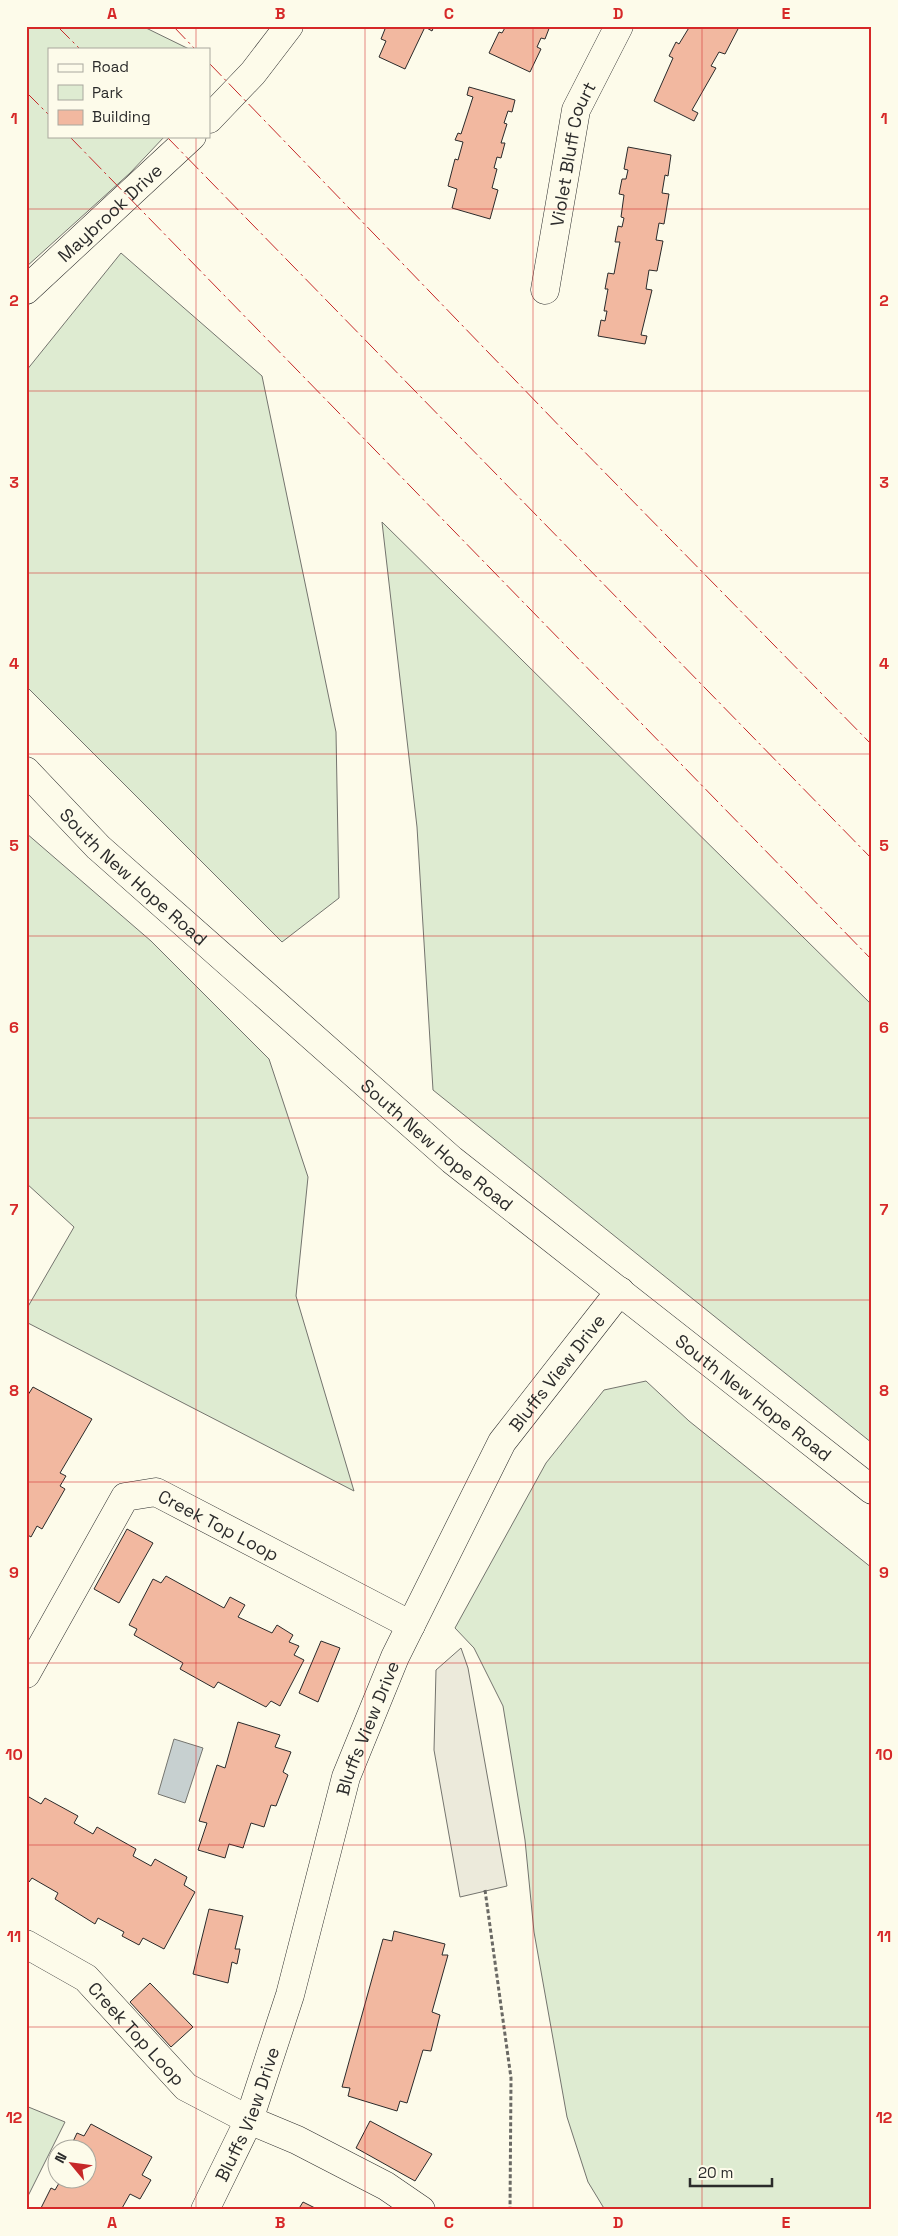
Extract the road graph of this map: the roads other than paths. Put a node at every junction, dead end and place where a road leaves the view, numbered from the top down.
1 (289, 26) edge
2 (619, 26) edge
3 (210, 118) edge
4 (190, 138) edge
5 (26, 290) edge
6 (545, 290) dead end
7 (26, 771) edge
8 (620, 1291) junction
9 (872, 1490) edge
10 (411, 1625) junction
11 (26, 1674) edge
12 (26, 1944) edge
13 (249, 2120) junction
14 (205, 2210) edge
15 (421, 2210) edge

1 - 3 street
2 - 6 street, Violet Bluff Court
4 - 5 street, Maybrook Drive
7 - 8 street, South New Hope Road
8 - 9 street, South New Hope Road
8 - 10 street, Bluffs View Drive
10 - 11 street, Creek Top Loop
10 - 13 street, Bluffs View Drive
12 - 13 street, Creek Top Loop
13 - 14 street, Bluffs View Drive
13 - 15 street, Creek Top Loop

